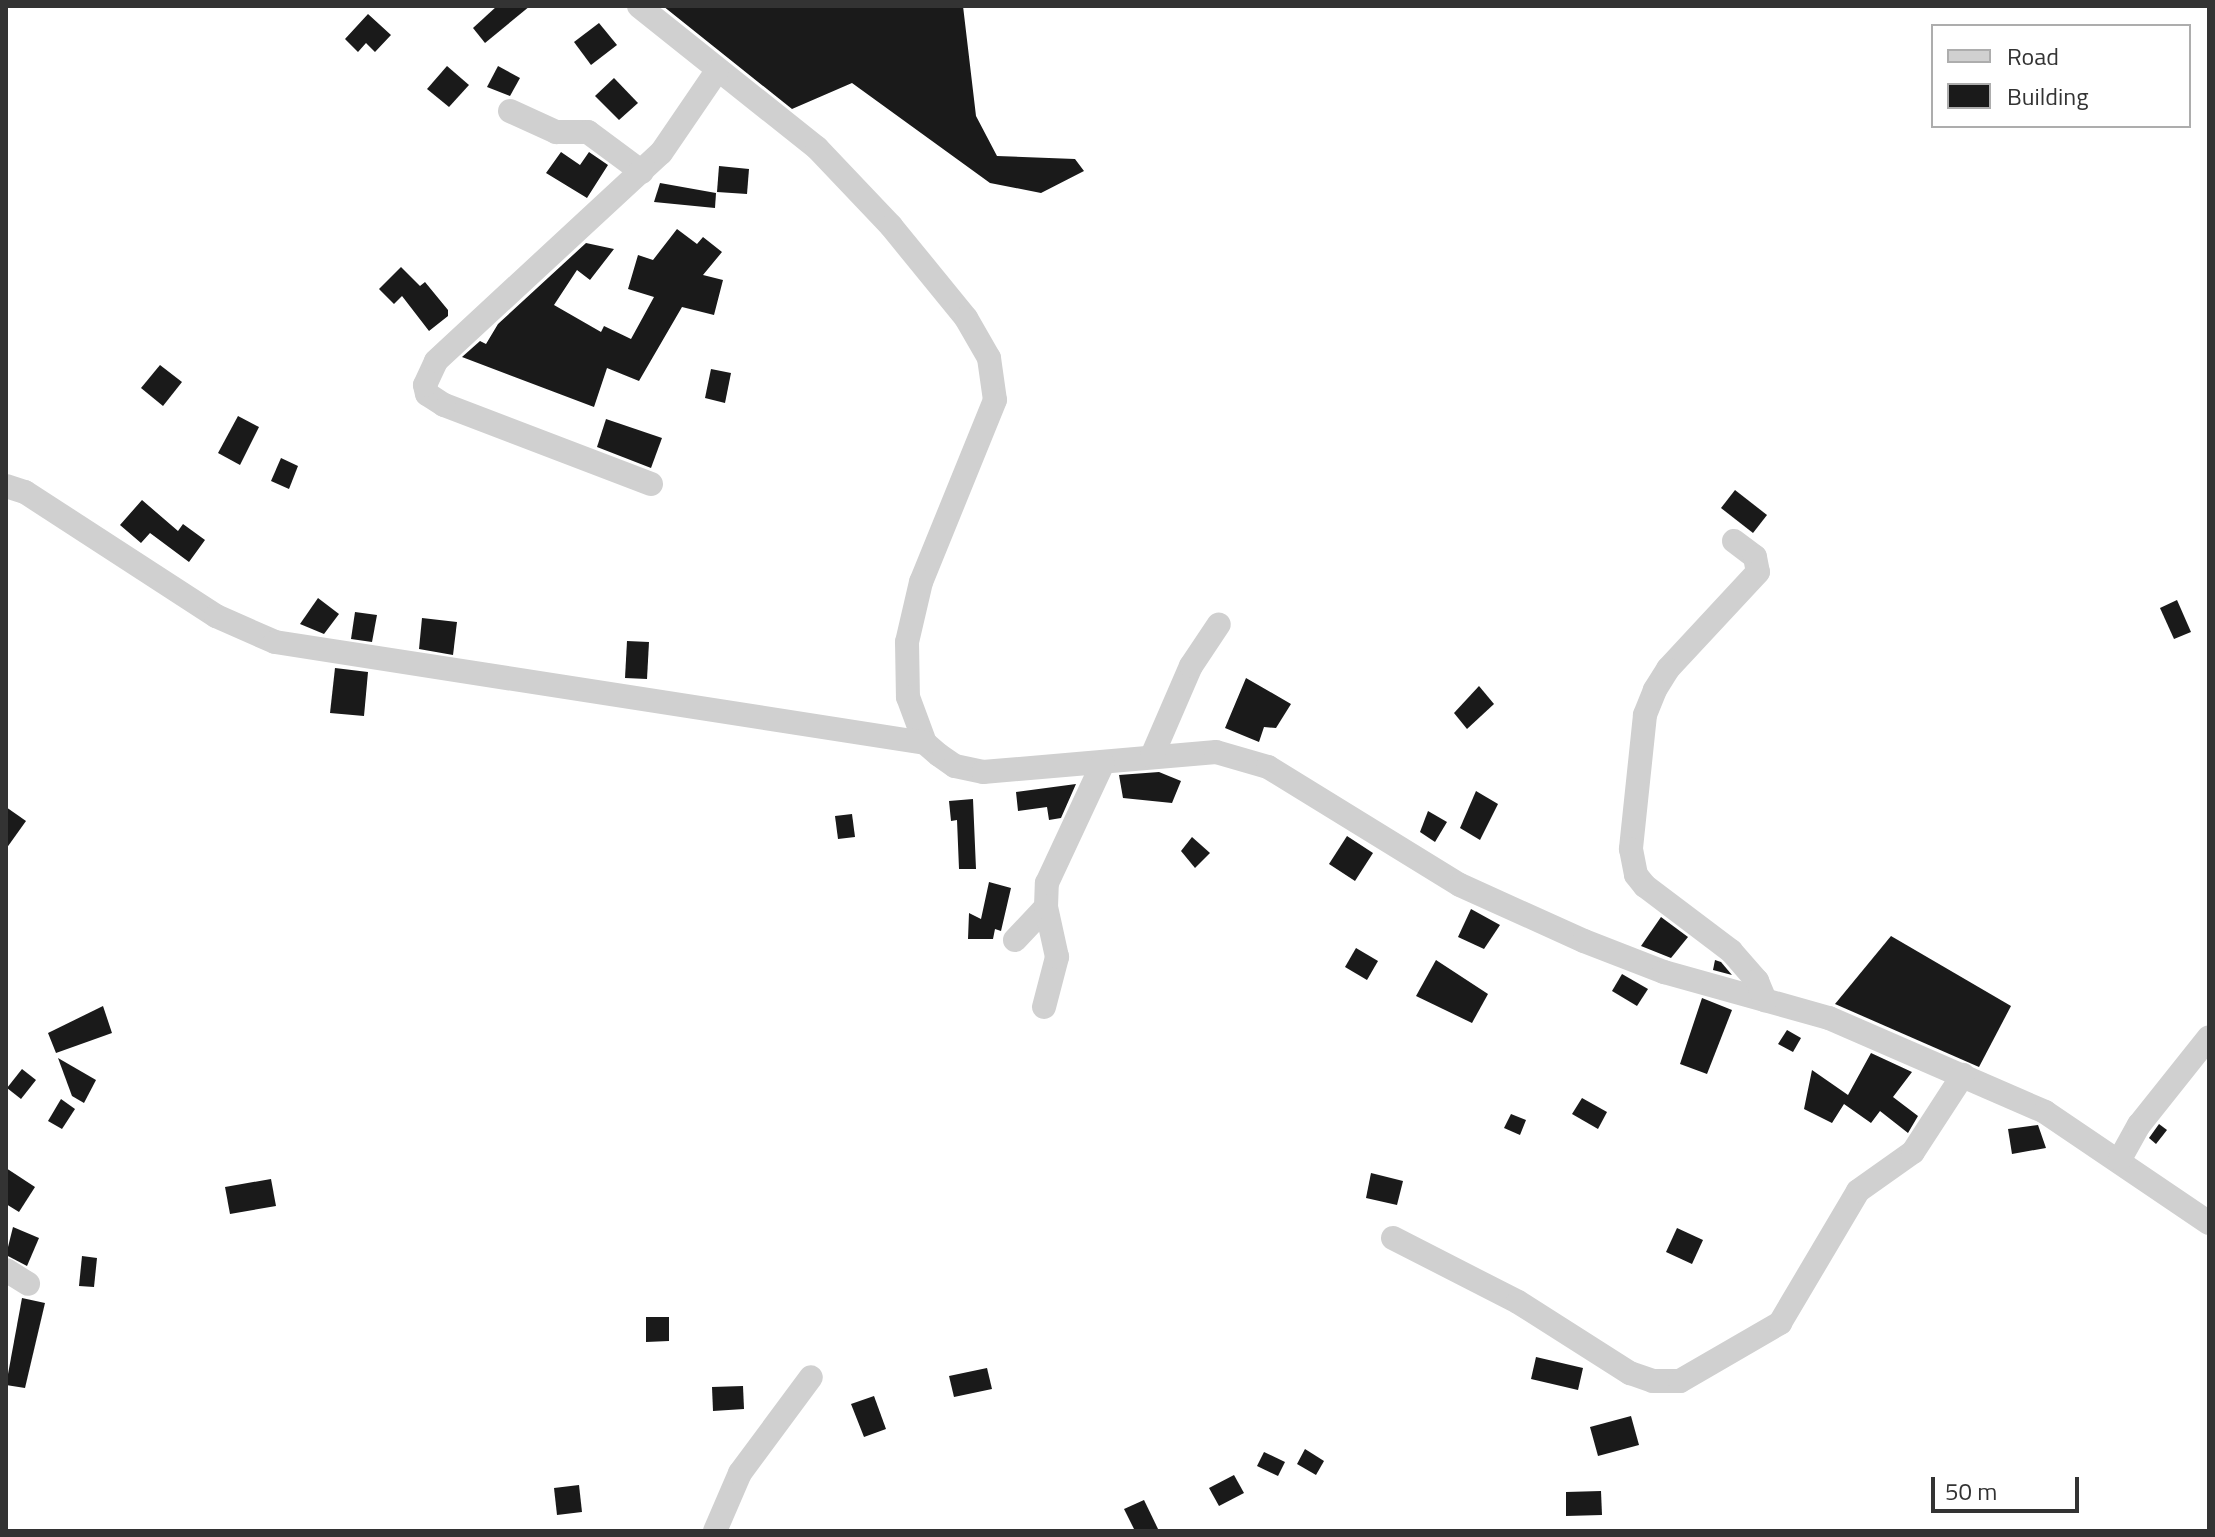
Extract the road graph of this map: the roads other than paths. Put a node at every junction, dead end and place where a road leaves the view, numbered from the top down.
1 (639, 6) edge
2 (717, 71) junction
3 (510, 111) dead end
4 (642, 172) junction
5 (651, 484) dead end
6 (6, 486) edge
7 (1734, 541) dead end
8 (1219, 624) dead end
9 (925, 743) junction
10 (1152, 756) junction
11 (1103, 763) junction
12 (1046, 907) junction
13 (1015, 940) dead end
14 (1765, 1000) junction
15 (1044, 1007) dead end
16 (2209, 1037) edge
17 (1963, 1075) junction
18 (2120, 1159) junction
19 (2209, 1223) edge
20 (1393, 1238) dead end
21 (6, 1270) edge
22 (28, 1284) dead end
23 (811, 1377) dead end
24 (715, 1531) edge

1 - 2 street
2 - 4 street
2 - 9 street
3 - 4 street
4 - 5 street
6 - 9 street
7 - 14 street
8 - 10 street
9 - 11 street
10 - 11 street
10 - 14 street
11 - 12 street
12 - 13 street
12 - 15 street
14 - 17 street
16 - 18 street
17 - 18 street
17 - 20 street
18 - 19 street
21 - 22 street
23 - 24 street

